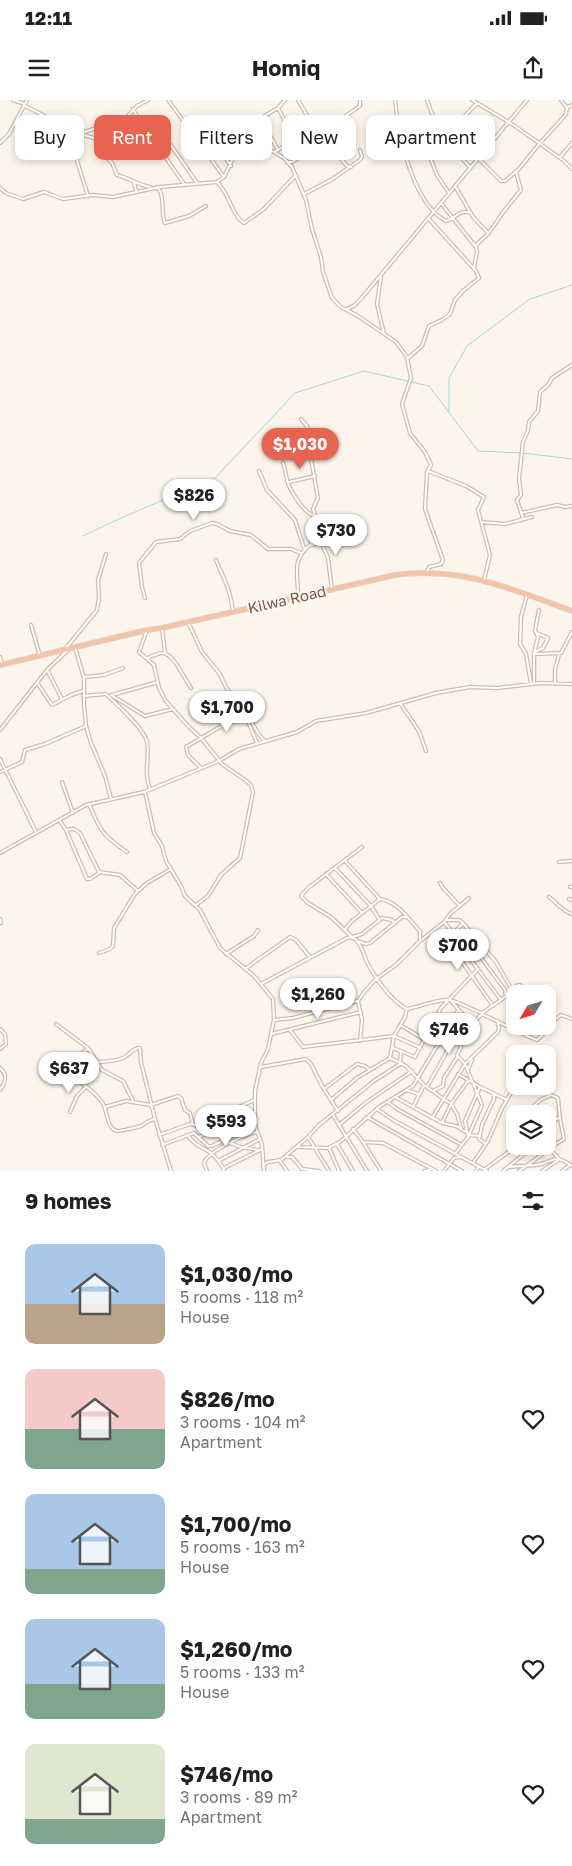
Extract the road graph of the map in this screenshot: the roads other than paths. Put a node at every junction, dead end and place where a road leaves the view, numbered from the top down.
1 (13, 100) edge
2 (27, 100) edge
3 (148, 100) edge
4 (168, 100) edge
5 (285, 100) edge
6 (298, 100) edge
7 (360, 100) edge
8 (395, 100) edge
9 (427, 100) edge
10 (472, 100) edge
11 (527, 100) edge
12 (561, 100) edge
13 (477, 103) junction
14 (25, 105) junction
15 (572, 105) edge
16 (278, 108) junction
17 (567, 108) junction
18 (133, 109) junction
19 (43, 115) edge
20 (266, 115) edge
21 (306, 115) edge
22 (347, 115) edge
23 (397, 115) edge
24 (434, 115) edge
25 (466, 115) edge
26 (282, 116) edge
27 (181, 118) edge
28 (508, 122) junction
29 (84, 132) edge
30 (84, 136) edge
31 (495, 138) edge
32 (272, 139) edge
33 (0, 143) edge
34 (572, 143) edge
35 (539, 144) junction
36 (171, 145) edge
37 (282, 148) edge
38 (278, 150) junction
39 (360, 150) dead end
40 (274, 152) joint
41 (558, 156) junction
42 (77, 160) edge
43 (212, 160) edge
44 (226, 160) edge
45 (233, 160) edge
46 (295, 160) edge
47 (342, 160) edge
48 (407, 160) edge
49 (432, 160) edge
50 (464, 160) edge
51 (476, 160) edge
52 (480, 160) edge
53 (287, 162) junction
54 (230, 166) junction
55 (351, 167) junction
56 (471, 167) junction
57 (572, 169) edge
58 (516, 172) junction
59 (295, 175) junction
60 (224, 177) junction
61 (134, 182) junction
62 (218, 182) junction
63 (197, 183) junction
64 (184, 184) junction
65 (455, 186) junction
66 (157, 187) junction
67 (0, 188) edge
68 (152, 188) junction
69 (136, 191) junction
70 (449, 193) junction
71 (304, 194) junction
72 (88, 196) junction
73 (440, 203) junction
74 (206, 206) dead end
75 (434, 210) junction
76 (471, 213) junction
77 (428, 218) junction
78 (453, 218) junction
79 (488, 234) junction
80 (476, 246) junction
81 (474, 269) junction
82 (381, 274) junction
83 (346, 310) junction
84 (384, 334) junction
85 (407, 359) junction
86 (572, 365) edge
87 (300, 419) dead end
88 (283, 463) dead end
89 (259, 471) dead end
90 (428, 471) junction
91 (315, 476) junction
92 (289, 482) junction
93 (572, 506) edge
94 (522, 513) junction
95 (315, 516) junction
96 (532, 517) dead end
97 (523, 518) junction
98 (481, 522) junction
99 (315, 529) junction
100 (321, 543) junction
101 (310, 545) junction
102 (304, 548) junction
103 (301, 553) junction
104 (106, 554) dead end
105 (216, 560) dead end
106 (427, 572) junction
107 (484, 580) junction
108 (332, 590) junction
109 (527, 595) junction
110 (146, 598) dead end
111 (298, 598) junction
112 (539, 610) dead end
113 (572, 611) edge
114 (233, 612) junction
115 (188, 622) junction
116 (31, 624) dead end
117 (162, 628) junction
118 (147, 630) junction
119 (536, 632) junction
120 (572, 632) edge
121 (75, 648) junction
122 (66, 650) junction
123 (165, 653) junction
124 (534, 653) junction
125 (559, 654) junction
126 (40, 656) junction
127 (0, 657) edge
128 (148, 658) junction
129 (1, 665) edge
130 (123, 668) dead end
131 (47, 670) junction
132 (84, 678) junction
133 (158, 682) junction
134 (38, 683) junction
135 (555, 683) junction
136 (532, 684) junction
137 (572, 684) edge
138 (190, 688) dead end
139 (83, 691) junction
140 (106, 694) junction
141 (111, 695) junction
142 (83, 696) junction
143 (62, 699) junction
144 (400, 703) junction
145 (240, 706) junction
146 (173, 709) junction
147 (247, 717) junction
148 (86, 726) junction
149 (0, 730) edge
150 (201, 738) junction
151 (265, 741) junction
152 (257, 743) junction
153 (426, 751) dead end
154 (0, 759) edge
155 (219, 760) junction
156 (201, 768) junction
157 (5, 770) junction
158 (0, 772) edge
159 (62, 782) dead end
160 (150, 789) junction
161 (144, 792) junction
162 (111, 799) junction
163 (89, 804) junction
164 (73, 812) junction
165 (60, 821) junction
166 (66, 830) junction
167 (36, 832) junction
168 (362, 847) dead end
169 (127, 852) dead end
170 (0, 853) edge
171 (345, 861) junction
172 (572, 861) edge
173 (560, 862) dead end
174 (335, 868) junction
175 (170, 869) junction
176 (100, 872) junction
177 (326, 874) junction
178 (440, 883) dead end
179 (138, 891) junction
180 (549, 897) dead end
181 (469, 898) dead end
182 (380, 899) junction
183 (568, 899) dead end
184 (572, 900) edge
185 (196, 905) junction
186 (371, 906) junction
187 (460, 906) junction
188 (362, 913) junction
189 (572, 914) edge
190 (407, 918) junction
191 (0, 919) edge
192 (379, 919) junction
193 (446, 920) junction
194 (444, 922) junction
195 (463, 923) junction
196 (1, 924) edge
197 (395, 924) junction
198 (345, 929) junction
199 (258, 930) dead end
200 (453, 934) junction
201 (352, 937) junction
202 (358, 941) junction
203 (420, 941) junction
204 (99, 953) dead end
205 (226, 954) junction
206 (458, 956) dead end
207 (310, 957) junction
208 (482, 959) dead end
209 (245, 969) junction
210 (478, 969) junction
211 (472, 976) junction
212 (376, 979) junction
213 (261, 984) junction
214 (509, 985) edge
215 (506, 996) joint
216 (450, 1000) junction
217 (500, 1000) junction
218 (358, 1001) junction
219 (493, 1006) junction
220 (407, 1009) junction
221 (459, 1010) junction
222 (361, 1012) junction
223 (481, 1013) junction
224 (556, 1019) edge
225 (572, 1019) edge
226 (274, 1020) junction
227 (496, 1021) junction
228 (56, 1024) dead end
229 (472, 1024) junction
230 (401, 1026) junction
231 (433, 1026) junction
232 (506, 1026) edge
233 (0, 1029) edge
234 (290, 1030) junction
235 (271, 1034) junction
236 (525, 1035) edge
237 (542, 1035) edge
238 (394, 1036) junction
239 (427, 1036) junction
240 (458, 1037) junction
241 (426, 1040) junction
242 (449, 1040) junction
243 (360, 1041) junction
244 (454, 1042) junction
245 (88, 1048) junction
246 (393, 1048) junction
247 (421, 1048) junction
248 (0, 1049) edge
249 (401, 1051) junction
250 (458, 1056) junction
251 (390, 1058) junction
252 (473, 1058) junction
253 (95, 1062) junction
254 (400, 1064) junction
255 (466, 1064) junction
256 (260, 1067) junction
257 (0, 1068) edge
258 (47, 1068) dead end
259 (468, 1069) junction
260 (370, 1070) junction
261 (412, 1071) junction
262 (67, 1074) junction
263 (458, 1074) junction
264 (418, 1078) junction
265 (468, 1080) junction
266 (474, 1084) junction
267 (426, 1086) junction
268 (86, 1087) junction
269 (480, 1087) junction
270 (324, 1089) junction
271 (0, 1090) edge
272 (407, 1090) junction
273 (433, 1091) junction
274 (418, 1094) junction
275 (477, 1094) junction
276 (494, 1094) junction
277 (509, 1095) edge
278 (395, 1097) junction
279 (255, 1099) junction
280 (442, 1099) junction
281 (331, 1100) junction
282 (506, 1100) junction
283 (133, 1102) junction
284 (388, 1102) junction
285 (451, 1104) junction
286 (151, 1105) junction
287 (534, 1105) edge
288 (105, 1107) junction
289 (413, 1107) junction
290 (377, 1109) junction
291 (338, 1111) junction
292 (70, 1112) dead end
293 (255, 1113) junction
294 (332, 1115) junction
295 (367, 1117) junction
296 (432, 1118) junction
297 (556, 1118) edge
298 (560, 1118) junction
299 (154, 1119) junction
300 (442, 1123) junction
301 (193, 1124) junction
302 (254, 1125) junction
303 (339, 1125) junction
304 (353, 1129) junction
305 (461, 1129) junction
306 (257, 1132) junction
307 (466, 1132) junction
308 (159, 1135) junction
309 (188, 1135) junction
310 (468, 1136) junction
311 (480, 1136) junction
312 (199, 1137) junction
313 (308, 1137) junction
314 (345, 1137) junction
315 (260, 1139) junction
316 (363, 1142) junction
317 (230, 1143) junction
318 (162, 1144) junction
319 (337, 1144) junction
320 (486, 1144) junction
321 (556, 1144) edge
322 (462, 1145) junction
323 (298, 1147) junction
324 (314, 1147) junction
325 (243, 1148) junction
326 (328, 1148) junction
327 (261, 1150) junction
328 (211, 1154) junction
329 (455, 1154) junction
330 (506, 1154) edge
331 (523, 1155) edge
332 (541, 1155) edge
333 (556, 1155) edge
334 (286, 1157) junction
335 (461, 1157) junction
336 (560, 1159) junction
337 (280, 1161) junction
338 (218, 1162) junction
339 (474, 1163) junction
340 (449, 1164) junction
341 (527, 1165) junction
342 (263, 1166) junction
343 (478, 1166) junction
344 (571, 1166) edge
345 (508, 1167) junction
346 (224, 1169) edge
347 (432, 1169) junction
348 (286, 1170) edge
349 (314, 1170) edge
350 (485, 1170) edge
351 (171, 1171) edge
352 (207, 1171) edge
353 (264, 1171) edge
354 (280, 1171) edge
355 (319, 1171) edge
356 (329, 1171) edge
357 (340, 1171) edge
358 (353, 1171) edge
359 (367, 1171) edge
360 (381, 1171) edge
361 (425, 1171) edge
362 (436, 1171) edge
363 (444, 1171) edge
364 (462, 1171) edge
365 (476, 1171) edge
366 (503, 1171) edge
367 (519, 1171) edge
368 (542, 1171) edge
369 (562, 1171) edge

1 - 14 street
2 - 14 street
3 - 18 street
4 - 27 street
5 - 16 street
6 - 21 street
7 - 22 street
8 - 23 street
9 - 24 street
10 - 13 street
11 - 28 street
12 - 17 street
13 - 25 street
13 - 28 street
14 - 19 street
14 - 33 street
15 - 17 street
16 - 20 street
16 - 26 street
17 - 35 street
18 - 29 street
18 - 64 street
28 - 31 street
28 - 35 street
30 - 61 street
32 - 38 street
34 - 41 street
35 - 41 street
35 - 58 street
36 - 63 street
37 - 38 street
38 - 40 street
39 - 55 street
40 - 53 street
41 - 57 street
42 - 72 street
43 - 60 street
44 - 54 street
45 - 54 street
46 - 53 street
47 - 55 street
48 - 75 street
49 - 70 street
50 - 56 street
51 - 56 street
52 - 58 street
53 - 59 street
54 - 60 street
55 - 71 street
56 - 65 street
58 - 79 street
59 - 62 street
59 - 71 street
60 - 62 street
61 - 68 street
61 - 69 street
62 - 63 street
63 - 64 street
64 - 66 street
65 - 70 street
65 - 76 street
66 - 68 street
66 - 74 street
67 - 72 street
68 - 69 street
69 - 72 street
70 - 73 street
71 - 83 street
73 - 75 street
73 - 78 street
75 - 77 street
75 - 78 street
76 - 78 street
76 - 79 street
77 - 81 street
77 - 82 street
78 - 80 street
79 - 80 street
80 - 81 street
81 - 85 street
82 - 83 street
82 - 84 street
83 - 84 street
84 - 85 street
85 - 90 street
86 - 94 street
87 - 91 street
88 - 92 street
89 - 102 street
90 - 98 street
90 - 106 street
91 - 92 street
91 - 95 street
92 - 95 street
93 - 94 street
94 - 97 street
95 - 99 street
96 - 97 street
97 - 98 street
98 - 107 street
99 - 100 street
99 - 101 street
100 - 101 street
100 - 108 street
101 - 102 street
102 - 103 street
103 - 110 street
103 - 111 street
104 - 122 street
105 - 114 street
106 - 107 highway, Kilwa Road
106 - 108 highway, Kilwa Road
107 - 109 highway, Kilwa Road
108 - 111 highway, Kilwa Road
109 - 113 highway, Kilwa Road
109 - 136 street
111 - 114 highway, Kilwa Road
112 - 119 street
114 - 115 highway, Kilwa Road
115 - 117 highway, Kilwa Road
115 - 145 street
116 - 126 street
117 - 118 highway, Kilwa Road
117 - 123 street
118 - 121 highway, Kilwa Road
118 - 128 street
119 - 124 street
119 - 124 street
120 - 125 street
121 - 122 highway, Kilwa Road
121 - 132 street
122 - 126 highway, Kilwa Road
122 - 131 street
123 - 128 street
123 - 138 street
124 - 125 street
124 - 136 street
125 - 135 street
126 - 129 highway, Kilwa Road
127 - 129 street
128 - 133 street
130 - 132 street
131 - 134 street
131 - 143 street
132 - 139 street
133 - 141 street
133 - 146 street
134 - 143 street
134 - 149 street
135 - 136 street
135 - 137 street
136 - 144 street
139 - 142 street
139 - 143 street
140 - 141 street
140 - 142 street
140 - 160 street
141 - 146 street
142 - 148 street
144 - 151 street
144 - 153 street
145 - 147 street
145 - 151 street
146 - 150 street
147 - 150 street
147 - 152 street
148 - 157 street
148 - 162 street
150 - 155 street
150 - 156 street
151 - 152 street
152 - 155 street
154 - 157 street
155 - 156 street
155 - 185 street
156 - 160 street
157 - 158 street
157 - 167 street
159 - 164 street
160 - 161 street
161 - 162 street
161 - 175 street
162 - 163 street
163 - 164 street
163 - 169 street
164 - 165 street
165 - 166 street
165 - 167 street
166 - 176 street
166 - 176 street
167 - 170 street
168 - 171 street
171 - 174 street
171 - 182 street
172 - 173 street
174 - 177 street
174 - 186 street
175 - 179 street
175 - 185 street
176 - 179 street
177 - 188 street
177 - 198 street
178 - 187 street
179 - 204 street
180 - 189 street
181 - 187 street
182 - 186 street
182 - 190 street
183 - 184 street
185 - 205 street
186 - 188 street
186 - 192 street
187 - 193 street
188 - 198 street
190 - 197 street
190 - 203 street
191 - 196 street
192 - 197 street
192 - 201 street
193 - 194 street
193 - 195 street
194 - 200 street
194 - 203 street
195 - 200 street
195 - 214 street
197 - 202 street
198 - 201 street
199 - 205 street
200 - 210 street
201 - 202 street
201 - 207 street
202 - 212 street
203 - 212 street
205 - 209 street
206 - 211 street
207 - 209 street
207 - 213 street
208 - 215 street
209 - 213 street
210 - 211 street
210 - 217 street
211 - 216 street
211 - 219 street
212 - 218 street
212 - 220 street
213 - 226 street
215 - 217 street
216 - 220 street
216 - 221 street
216 - 223 street
216 - 231 street
217 - 219 street
218 - 222 street
218 - 226 street
219 - 223 street
220 - 230 street
221 - 229 street
221 - 231 street
222 - 234 street
222 - 243 street
223 - 227 street
223 - 229 street
224 - 225 street
226 - 235 street
227 - 232 street
227 - 252 street
228 - 245 street
229 - 240 street
230 - 238 street
230 - 241 street
231 - 239 street
233 - 248 street
234 - 235 street
234 - 243 street
235 - 256 street
236 - 237 street
238 - 243 street
238 - 246 street
238 - 247 street
239 - 241 street
239 - 242 street
240 - 244 street
240 - 250 street
241 - 247 street
242 - 244 street
242 - 264 street
244 - 267 street
245 - 253 street
245 - 262 street
246 - 249 street
246 - 251 street
247 - 249 street
249 - 254 street
250 - 255 street
250 - 273 street
251 - 254 street
251 - 260 street
252 - 255 street
252 - 259 street
253 - 283 street
253 - 286 street
254 - 261 street
254 - 291 street
255 - 259 street
255 - 263 street
256 - 270 street
256 - 279 street
257 - 271 street
258 - 262 street
259 - 266 street
260 - 270 street
260 - 281 street
261 - 264 street
261 - 303 street
262 - 268 street
263 - 265 street
263 - 280 street
264 - 267 street
264 - 272 street
265 - 266 street
265 - 285 street
266 - 269 street
266 - 275 street
267 - 273 street
267 - 274 street
268 - 288 street
268 - 292 street
269 - 275 street
269 - 276 street
270 - 281 street
272 - 274 street
272 - 278 street
273 - 280 street
274 - 289 street
275 - 307 street
275 - 310 street
276 - 282 street
276 - 311 street
277 - 282 street
278 - 284 street
278 - 289 street
279 - 293 street
279 - 301 street
280 - 285 street
280 - 296 street
281 - 291 street
282 - 320 street
283 - 286 street
283 - 288 street
284 - 290 street
284 - 322 street
285 - 300 street
285 - 305 street
286 - 299 street
286 - 301 street
287 - 298 street
288 - 299 street
289 - 296 street
290 - 295 street
290 - 329 street
291 - 294 street
293 - 302 street
293 - 312 street
294 - 303 street
294 - 313 street
295 - 304 street
295 - 340 street
296 - 300 street
297 - 298 street
298 - 321 street
299 - 308 street
300 - 305 street
301 - 308 street
302 - 306 street
302 - 312 street
303 - 314 street
304 - 314 street
304 - 316 street
305 - 307 street
306 - 315 street
306 - 317 street
307 - 310 street
308 - 318 street
309 - 312 street
309 - 318 street
309 - 328 street
310 - 311 street
310 - 322 street
311 - 320 street
313 - 323 street
313 - 324 street
314 - 319 street
314 - 359 street
315 - 325 street
315 - 327 street
316 - 347 street
316 - 360 street
317 - 325 street
317 - 328 street
318 - 351 street
319 - 326 street
319 - 358 street
320 - 339 street
322 - 329 street
323 - 324 street
323 - 334 street
324 - 326 street
324 - 356 street
325 - 327 street
325 - 338 street
326 - 357 street
327 - 342 street
327 - 346 street
328 - 338 street
328 - 352 street
329 - 335 street
330 - 350 street
331 - 345 street
332 - 341 street
333 - 336 street
334 - 337 street
334 - 349 street
335 - 339 street
335 - 340 street
336 - 341 street
336 - 344 street
336 - 368 street
337 - 342 street
337 - 348 street
338 - 346 street
339 - 343 street
340 - 363 street
340 - 364 street
341 - 345 street
341 - 367 street
342 - 353 street
343 - 350 street
343 - 365 street
344 - 369 street
345 - 366 street
347 - 361 street
347 - 362 street
348 - 354 street
349 - 355 street

